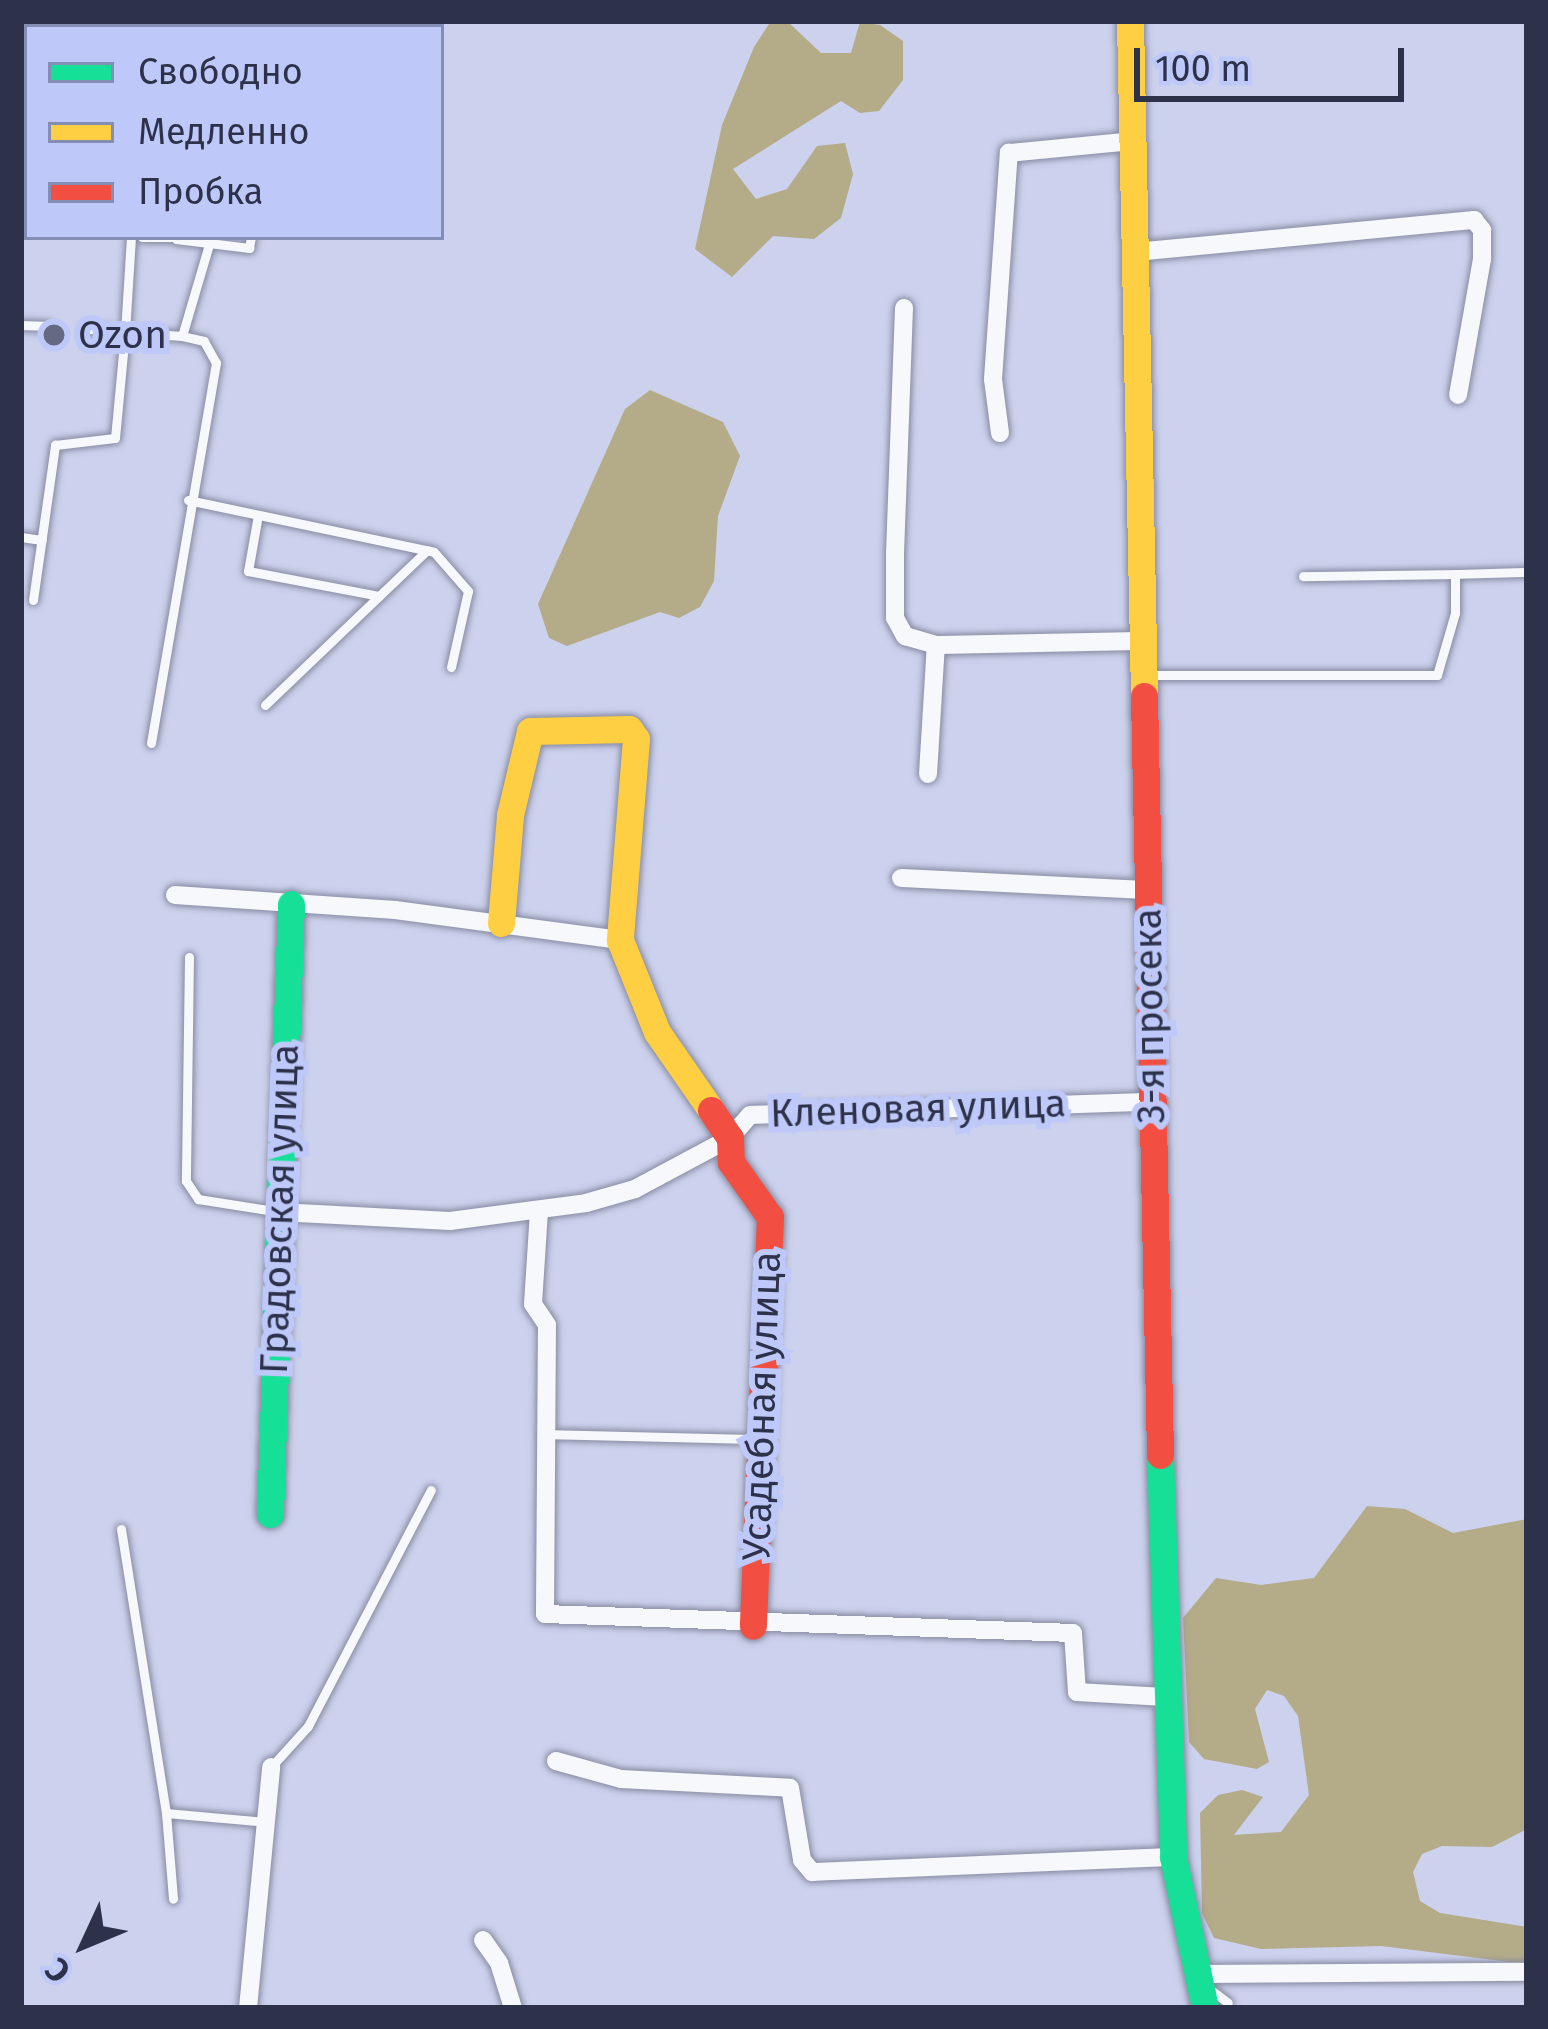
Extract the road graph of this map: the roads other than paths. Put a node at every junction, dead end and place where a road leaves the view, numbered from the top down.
1 (1130, 21) edge
2 (1132, 142) junction
3 (131, 240) edge
4 (187, 240) edge
5 (250, 240) edge
6 (209, 244) junction
7 (1135, 252) junction
8 (904, 308) dead end
9 (21, 326) edge
10 (49, 326) dead end
11 (87, 329) dead end
12 (125, 332) junction
13 (182, 336) junction
14 (1458, 395) dead end
15 (1000, 434) dead end
16 (188, 500) junction
17 (258, 515) junction
18 (21, 537) edge
19 (42, 540) junction
20 (427, 550) junction
21 (1527, 572) edge
22 (1455, 574) junction
23 (1303, 576) dead end
24 (379, 596) junction
25 (33, 600) dead end
26 (1142, 641) junction
27 (936, 645) junction
28 (451, 667) dead end
29 (1143, 675) junction
30 (265, 705) dead end
31 (151, 743) dead end
32 (928, 774) dead end
33 (901, 878) dead end
34 (1147, 890) junction
35 (175, 895) dead end
36 (291, 904) junction
37 (501, 923) junction
38 (620, 940) junction
39 (189, 957) dead end
40 (1151, 1102) junction
41 (730, 1138) junction
42 (539, 1211) junction
43 (279, 1212) junction
44 (546, 1434) junction
45 (758, 1439) junction
46 (431, 1490) dead end
47 (269, 1514) dead end
48 (121, 1529) dead end
49 (753, 1626) junction
50 (1165, 1697) junction
51 (556, 1761) dead end
52 (271, 1767) joint
53 (166, 1814) junction
54 (266, 1822) junction
55 (1173, 1858) junction
56 (173, 1898) dead end
57 (483, 1940) dead end
58 (1527, 1972) edge
59 (1209, 1992) edge
60 (248, 2008) edge
61 (513, 2008) edge

1 - 2 street, 3-я просека
2 - 7 street, 3-я просека
2 - 15 street
3 - 12 lane
4 - 6 lane
5 - 6 lane
6 - 13 lane
7 - 14 street
7 - 26 street, 3-я просека
8 - 27 street
9 - 10 lane
11 - 12 lane
12 - 13 lane
12 - 19 lane
13 - 16 lane
16 - 17 lane
16 - 31 lane
17 - 20 lane
17 - 24 lane
18 - 19 lane
19 - 25 lane
20 - 24 lane
20 - 28 lane
21 - 22 lane
22 - 23 lane
22 - 29 lane
24 - 30 lane
26 - 27 street
26 - 29 street, 3-я просека
27 - 32 street
29 - 34 street, 3-я просека
33 - 34 street
34 - 40 street, 3-я просека
35 - 36 street
36 - 37 street
36 - 43 street, Градовская улица
37 - 38 street
37 - 38 street, Усадебная улица
38 - 41 street, Усадебная улица
39 - 43 lane
40 - 41 street, Кленовая улица
40 - 50 street, 3-я просека
41 - 42 street, Кленовая улица
41 - 45 street, Усадебная улица
42 - 43 street, Кленовая улица
42 - 44 street
43 - 47 street, Градовская улица
44 - 45 lane
44 - 49 street
45 - 49 street, Усадебная улица
46 - 52 lane
48 - 53 lane
49 - 50 street
50 - 55 street, 3-я просека
51 - 55 street
52 - 54 street
53 - 54 lane
53 - 56 lane
54 - 60 street
55 - 59 street, 3-я просека
57 - 61 street
58 - 59 street

